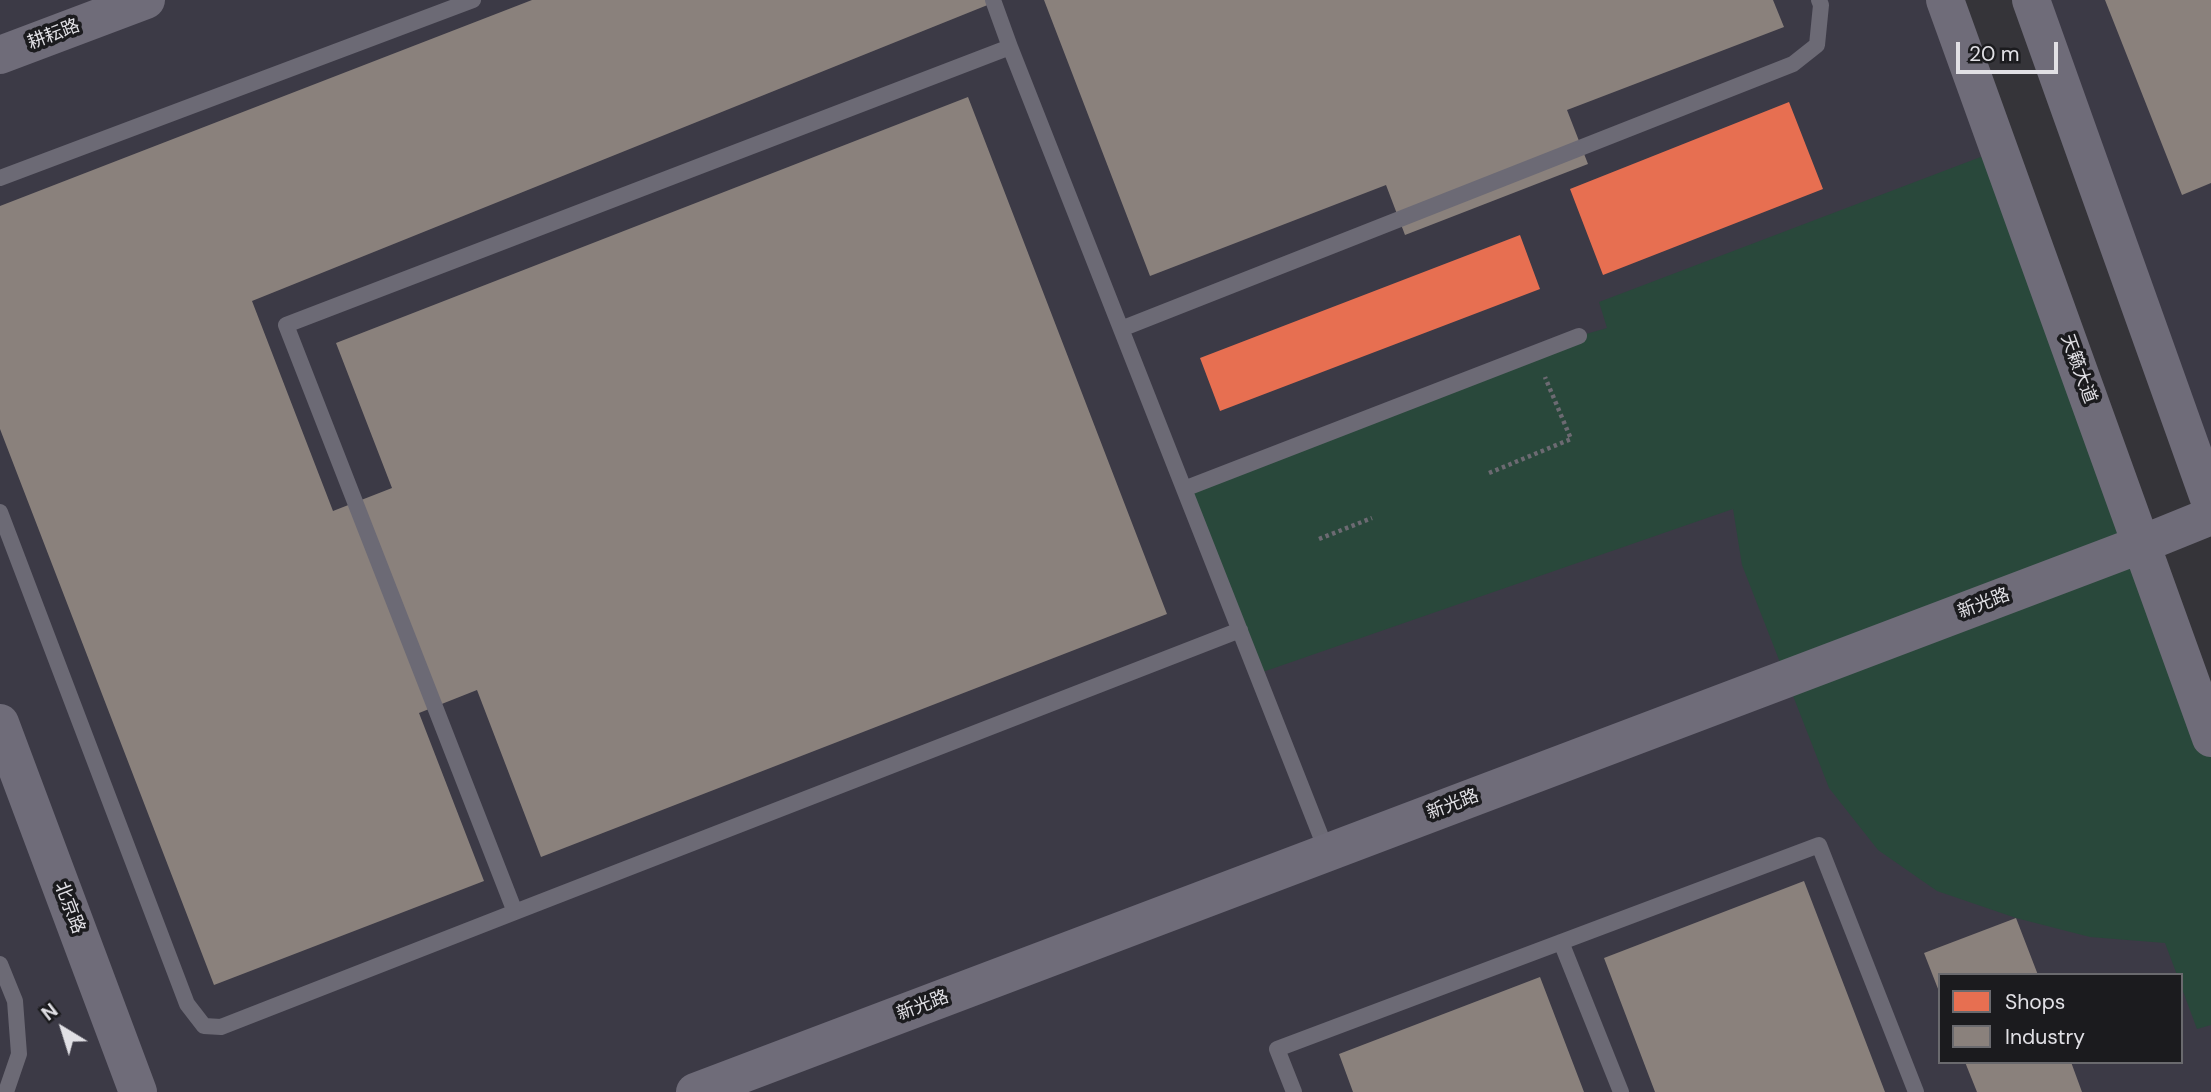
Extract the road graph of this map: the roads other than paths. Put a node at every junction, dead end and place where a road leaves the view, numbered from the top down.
1 (146, 0) edge
2 (473, 0) edge
3 (993, 0) edge
4 (1819, 0) edge
5 (1945, 0) edge
6 (2031, 0) edge
7 (1010, 47) junction
8 (0, 55) edge
9 (0, 178) edge
10 (1121, 329) junction
11 (1578, 336) dead end
12 (1184, 489) junction
13 (2211, 504) edge
14 (0, 512) edge
15 (2211, 516) edge
16 (2142, 544) junction
17 (1240, 630) junction
18 (0, 723) edge
19 (2211, 738) edge
20 (1327, 852) junction
21 (515, 912) junction
22 (1561, 942) junction
23 (0, 964) edge
24 (6, 1092) edge
25 (138, 1092) edge
26 (695, 1092) edge
27 (1294, 1092) edge
28 (1621, 1092) edge
29 (1916, 1092) edge

1 - 8 street, 耕耘路
2 - 9 lane
3 - 7 lane
4 - 10 lane
5 - 16 street, 天籁大道
6 - 13 street
7 - 10 lane
7 - 21 lane
10 - 12 lane
11 - 12 lane
12 - 17 lane
14 - 21 lane
15 - 16 street, 新光路
16 - 19 street, 天籁大道
16 - 20 street, 新光路
17 - 20 lane
17 - 21 lane
18 - 25 street, 北京路
20 - 26 street, 新光路
22 - 27 lane
22 - 28 lane
22 - 29 lane
23 - 24 lane

